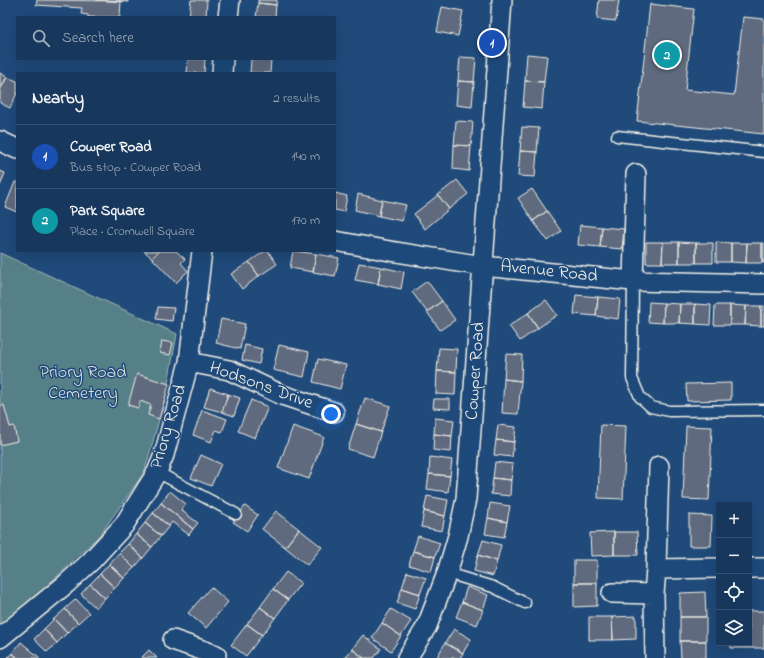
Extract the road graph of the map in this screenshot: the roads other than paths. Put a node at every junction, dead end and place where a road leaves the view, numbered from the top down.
1 (230, 0) edge
2 (502, 0) edge
3 (228, 16) edge
4 (224, 60) edge
5 (222, 72) edge
6 (617, 136) dead end
7 (0, 141) edge
8 (16, 149) edge
9 (764, 152) edge
10 (636, 174) dead end
11 (336, 241) edge
12 (202, 252) edge
13 (483, 266) junction
14 (633, 281) junction
15 (764, 284) edge
16 (189, 362) junction
17 (764, 410) edge
18 (337, 412) dead end
19 (659, 466) dead end
20 (157, 472) junction
21 (236, 514) dead end
22 (656, 568) junction
23 (716, 568) edge
24 (752, 568) edge
25 (764, 568) edge
26 (447, 573) junction
27 (612, 593) dead end
28 (654, 594) junction
29 (525, 604) dead end
30 (0, 638) edge
31 (173, 640) dead end
32 (190, 652) edge
33 (216, 655) dead end
34 (407, 658) edge
35 (655, 658) edge

1 - 3 street
2 - 13 street, Cowper Road
4 - 5 street
6 - 9 lane
7 - 8 street
10 - 14 street
11 - 13 street, Avenue Road
12 - 16 street, Priory Road
13 - 14 street, Avenue Road
13 - 26 street, Cowper Road
14 - 15 street, Avenue Road
14 - 17 lane
16 - 18 street, Hodsons Drive
16 - 20 street, Priory Road
19 - 22 street
20 - 21 lane
20 - 30 street, Priory Road
22 - 23 street
22 - 28 street
24 - 25 street
26 - 29 lane
26 - 34 street, Cowper Road
27 - 28 street
28 - 35 street
31 - 32 street
32 - 33 street

